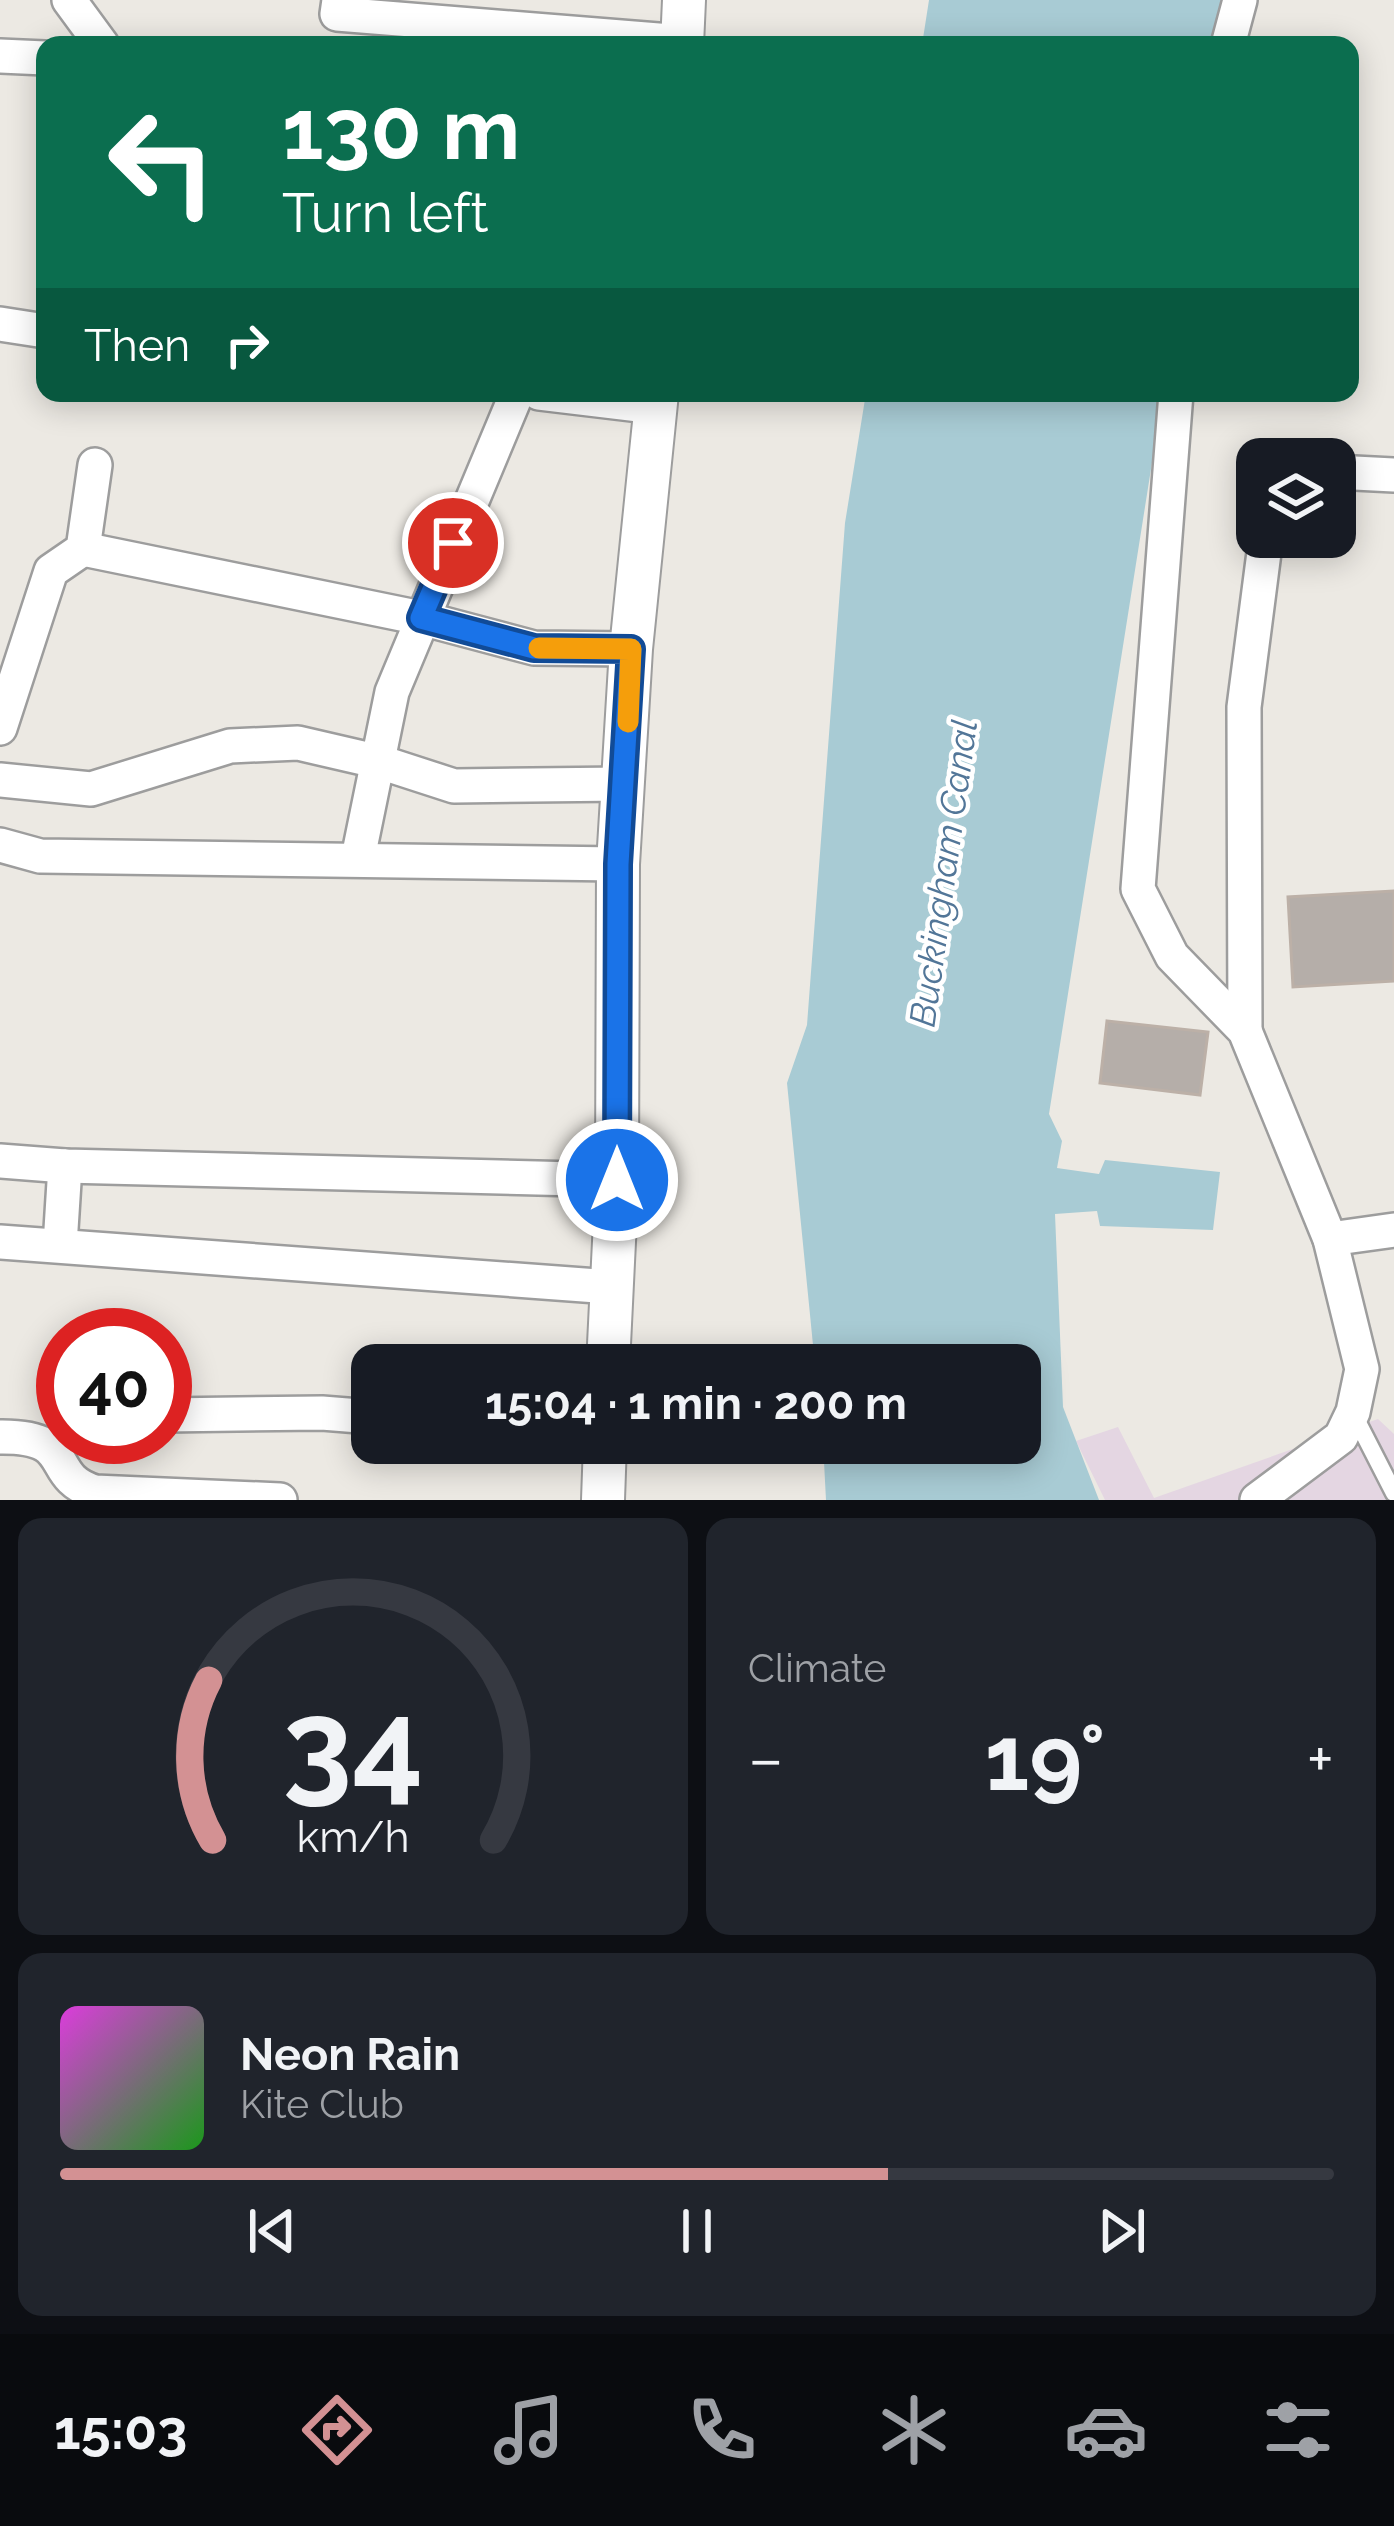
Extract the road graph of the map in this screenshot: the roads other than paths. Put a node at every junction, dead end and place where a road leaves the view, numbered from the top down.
1 (69, 0) edge
2 (338, 0) edge
3 (1240, 0) edge
4 (683, 29) edge
5 (95, 36) edge
6 (1230, 36) edge
7 (0, 56) edge
8 (36, 58) edge
9 (0, 324) edge
10 (36, 330) edge
11 (513, 402) edge
12 (657, 402) edge
13 (1175, 402) edge
14 (94, 465) dead end
15 (1356, 473) edge
16 (1394, 475) edge
17 (82, 549) junction
18 (1263, 558) edge
19 (421, 618) junction
20 (631, 649) junction
21 (0, 728) edge
22 (380, 762) junction
23 (0, 780) edge
24 (626, 784) junction
25 (0, 845) edge
26 (358, 858) junction
27 (618, 864) junction
28 (1245, 1031) junction
29 (0, 1161) edge
30 (64, 1166) junction
31 (617, 1180) junction
32 (1394, 1230) edge
33 (1330, 1239) junction
34 (0, 1242) edge
35 (60, 1245) junction
36 (611, 1286) junction
37 (609, 1344) edge
38 (1353, 1412) junction
39 (192, 1414) edge
40 (351, 1415) edge
41 (0, 1437) edge
42 (36, 1439) edge
43 (69, 1464) edge
44 (604, 1464) edge
45 (1394, 1493) edge
46 (280, 1500) edge
47 (603, 1500) edge
48 (1257, 1500) edge

1 - 5 street
2 - 4 street
3 - 6 street
7 - 8 street
9 - 10 street
11 - 19 street
12 - 20 street
13 - 28 street
14 - 17 street
15 - 16 street
17 - 19 street
17 - 21 street
18 - 28 street
19 - 20 street
19 - 22 street
20 - 24 street
22 - 23 street
22 - 24 street
22 - 26 street
24 - 27 street
25 - 26 street
26 - 27 street
27 - 31 street
28 - 33 street
29 - 30 street
30 - 31 street
30 - 35 street
31 - 36 street
32 - 33 street
33 - 38 street
34 - 35 street
35 - 36 street
36 - 37 street
38 - 45 lane
38 - 48 street
39 - 40 street
41 - 42 street
43 - 46 street
44 - 47 street

